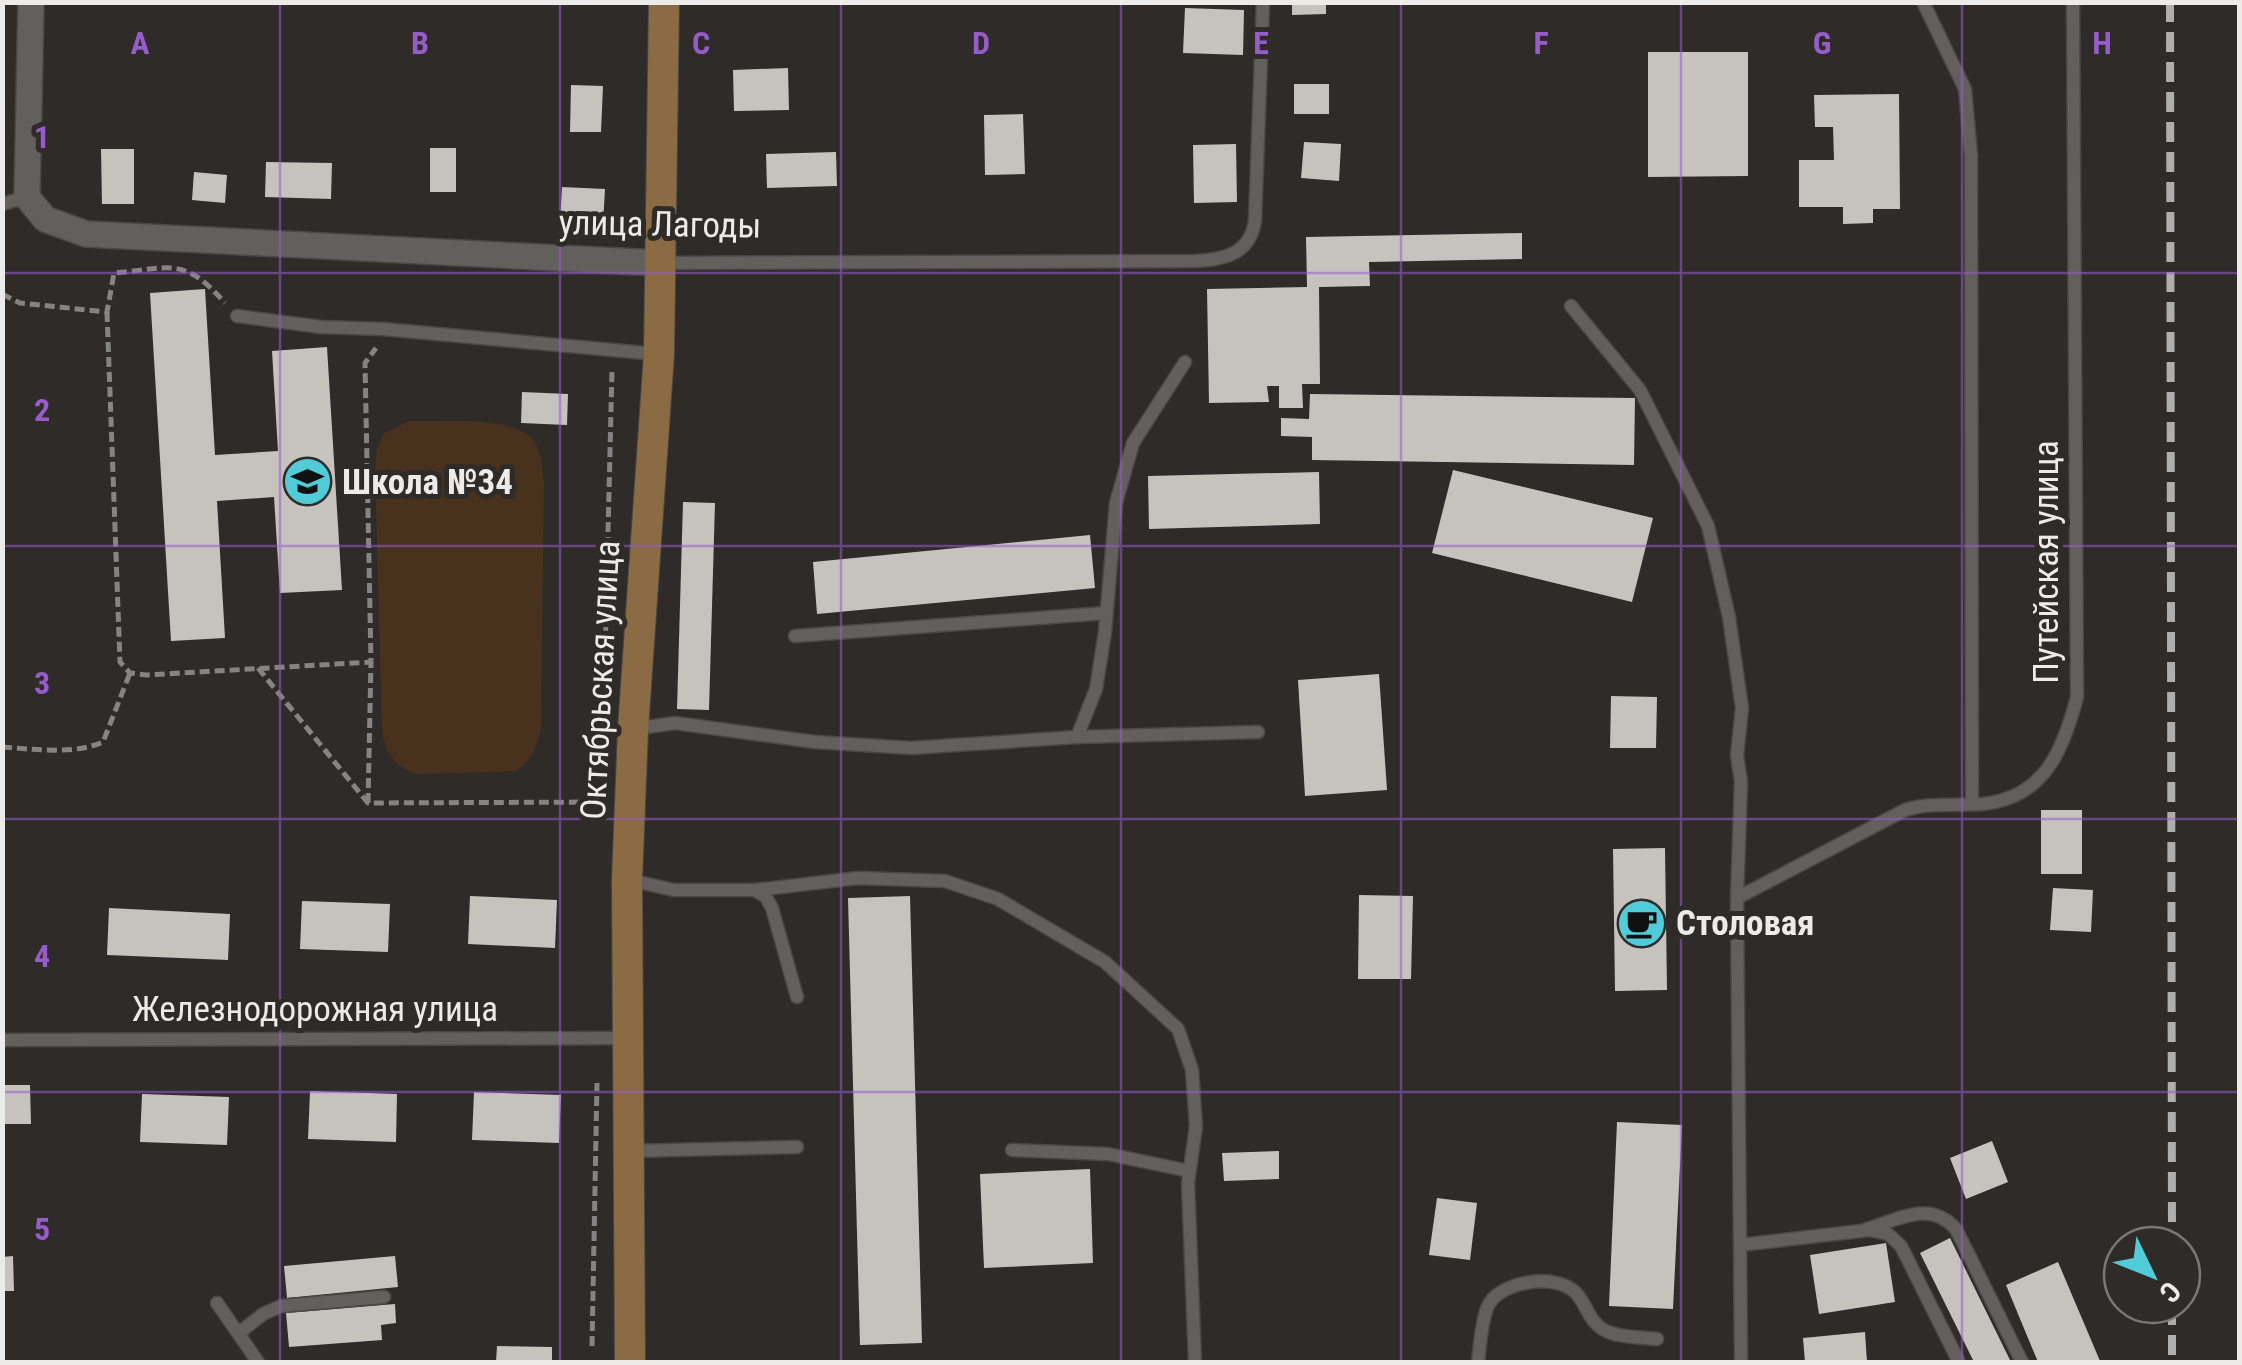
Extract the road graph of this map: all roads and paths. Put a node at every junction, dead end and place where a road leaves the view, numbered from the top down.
1 (30, 2) edge
2 (664, 2) edge
3 (1263, 2) edge
4 (1923, 2) edge
5 (2074, 2) edge
6 (15, 200) edge
7 (658, 263) junction
8 (2, 294) edge
9 (1572, 306) dead end
10 (108, 312) junction
11 (237, 316) joint
12 (380, 345) dead end
13 (1185, 362) dead end
14 (658, 363) junction
15 (612, 370) dead end
16 (1106, 614) junction
17 (795, 636) dead end
18 (371, 662) junction
19 (258, 668) junction
20 (130, 673) junction
21 (634, 728) junction
22 (1258, 732) dead end
23 (1077, 736) junction
24 (2, 746) edge
25 (601, 802) dead end
26 (368, 804) junction
27 (1972, 804) junction
28 (627, 880) junction
29 (755, 890) junction
30 (1736, 898) junction
31 (797, 996) dead end
32 (627, 1038) junction
33 (2, 1040) edge
34 (797, 1147) dead end
35 (1012, 1150) dead end
36 (627, 1151) junction
37 (1190, 1171) junction
38 (1857, 1231) junction
39 (1740, 1246) junction
40 (384, 1297) dead end
41 (217, 1303) dead end
42 (239, 1333) junction
43 (1657, 1339) dead end
44 (258, 1362) edge
45 (630, 1362) edge
46 (1195, 1362) edge
47 (1478, 1362) edge
48 (1741, 1362) edge
49 (1959, 1362) edge
50 (2022, 1362) edge

1 - 6 street
2 - 7 main road, Октябрьская улица
3 - 7 lane, улица Лагоды
4 - 27 lane
5 - 27 lane, Путейская улица
6 - 7 street, улица Лагоды
7 - 14 main road, Октябрьская улица
8 - 10 path
9 - 30 lane
10 - 11 path
10 - 20 path
11 - 14 lane
12 - 18 path
13 - 16 lane
14 - 15 path
14 - 21 main road, Октябрьская улица
16 - 17 lane
16 - 23 lane
18 - 19 path
18 - 26 path
19 - 20 path
19 - 26 path
20 - 24 path
21 - 23 lane
21 - 28 main road, Октябрьская улица
22 - 23 lane
25 - 26 path
27 - 30 lane, Путейская улица
28 - 29 lane
28 - 32 main road, Октябрьская улица
29 - 31 lane
29 - 37 lane
30 - 39 lane
32 - 33 lane, Железнодорожная улица
32 - 36 main road, Октябрьская улица
34 - 36 lane
35 - 37 lane
36 - 45 main road, Октябрьская улица
37 - 46 lane
38 - 39 lane
38 - 49 lane
38 - 50 lane
39 - 48 lane
40 - 42 lane
41 - 42 lane
42 - 44 lane
43 - 47 lane

